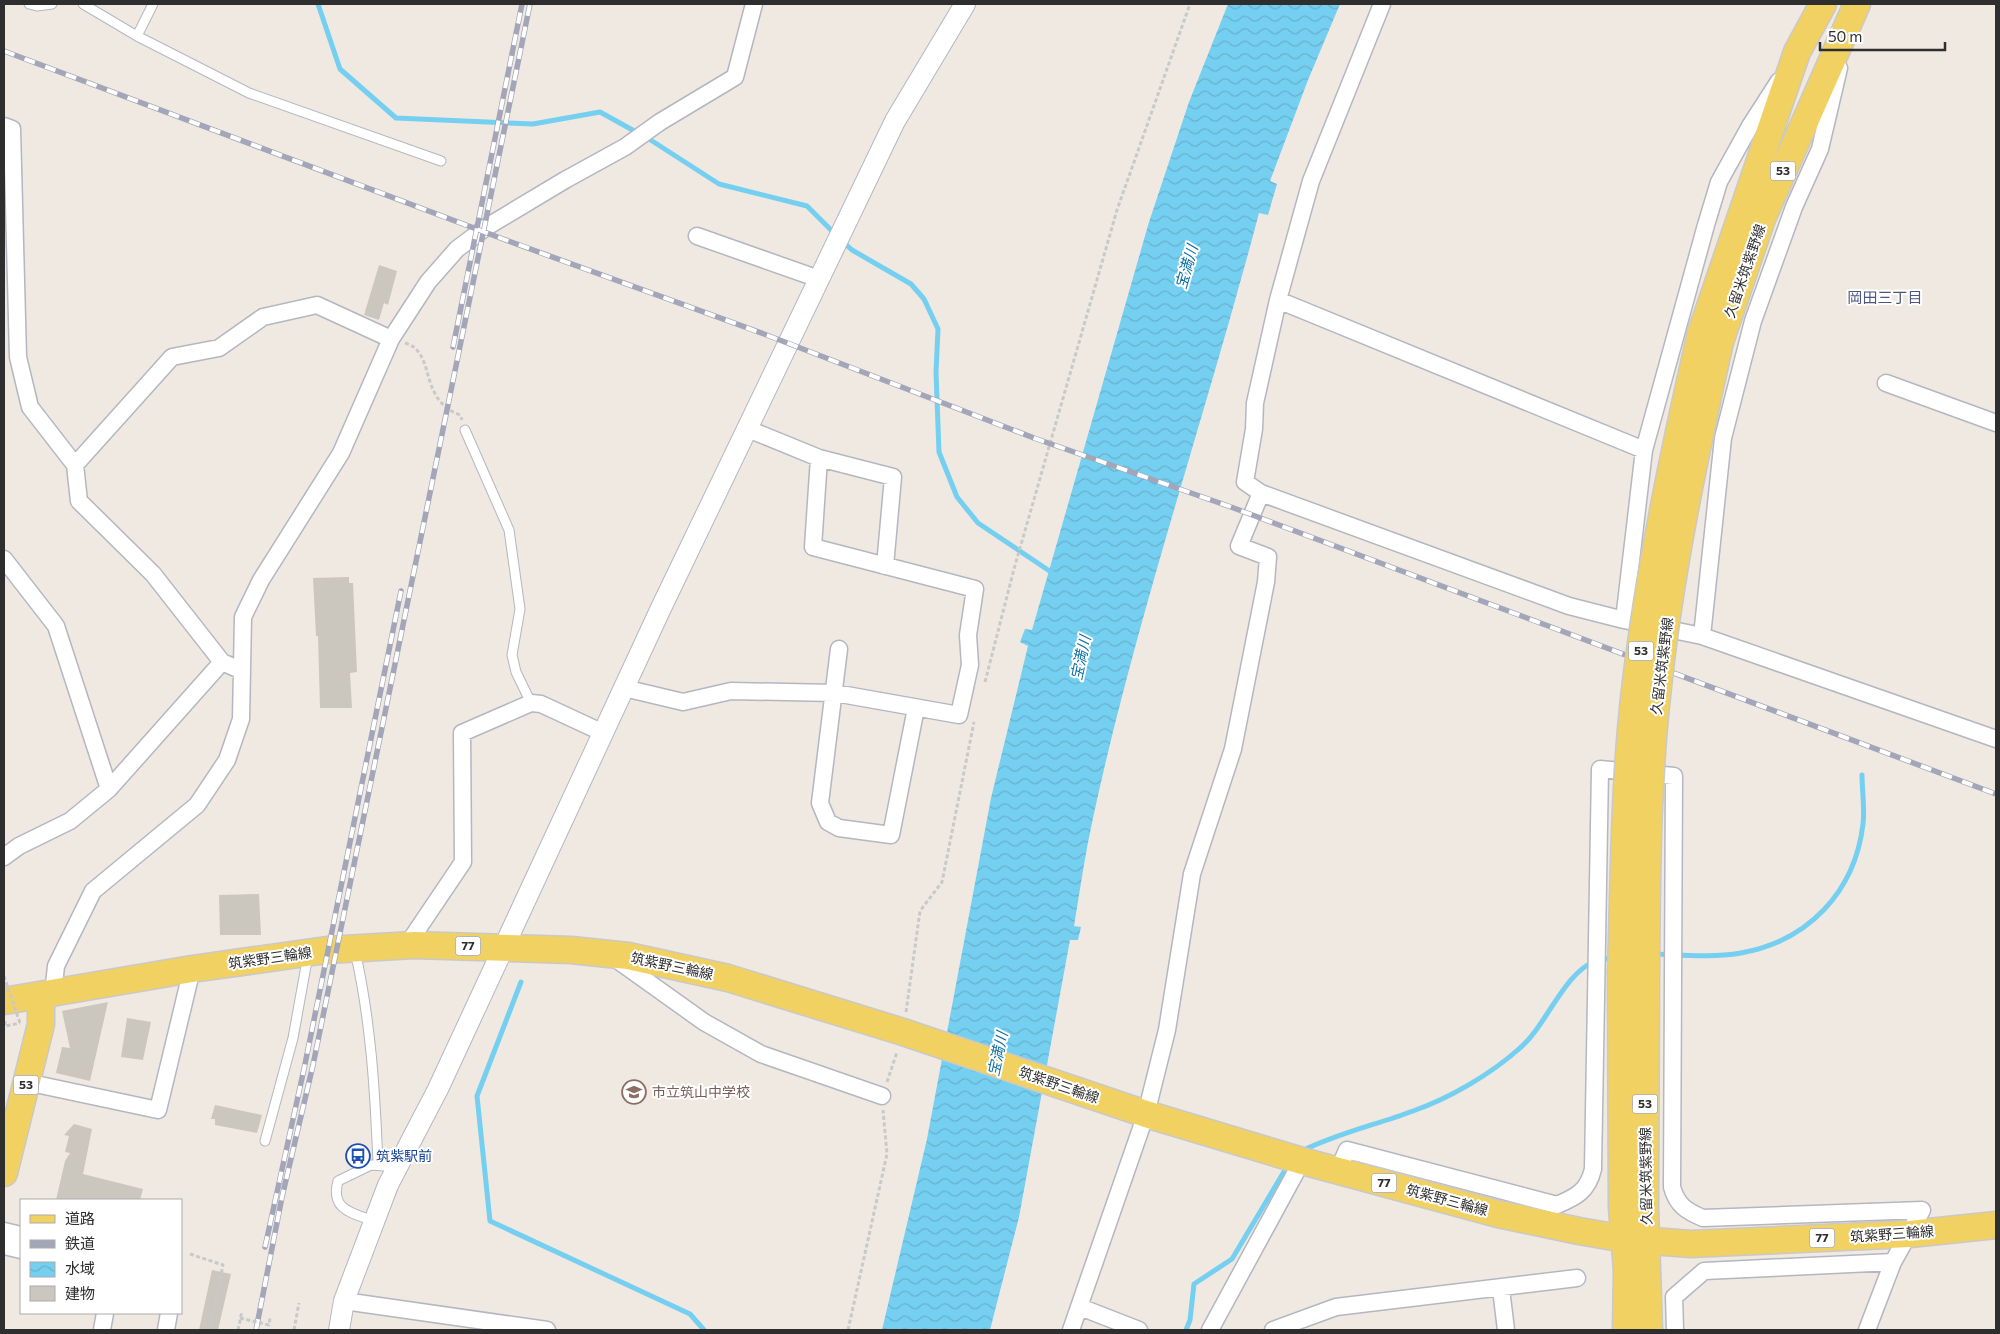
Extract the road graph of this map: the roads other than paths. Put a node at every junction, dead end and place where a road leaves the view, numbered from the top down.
1 (30, 4) edge
2 (52, 4) edge
3 (83, 4) edge
4 (153, 4) edge
5 (754, 4) edge
6 (965, 4) edge
7 (1382, 4) edge
8 (1823, 4) edge
9 (1854, 10) edge
10 (137, 36) junction
11 (1797, 52) junction
12 (4, 126) edge
13 (441, 161) dead end
14 (696, 236) dead end
15 (819, 279) junction
16 (1278, 300) junction
17 (1711, 338) junction
18 (390, 339) junction
19 (1886, 383) dead end
20 (1996, 422) edge
21 (748, 429) junction
22 (465, 430) road end
23 (1644, 450) junction
24 (819, 458) junction
25 (75, 465) junction
26 (1261, 492) junction
27 (4, 559) edge
28 (885, 566) junction
29 (1624, 620) junction
30 (1702, 636) junction
31 (840, 649) dead end
32 (222, 662) junction
33 (240, 670) junction
34 (624, 688) junction
35 (835, 693) junction
36 (531, 703) junction
37 (916, 708) junction
38 (597, 730) dead end
39 (1996, 739) edge
40 (109, 789) junction
41 (4, 857) edge
42 (407, 945) junction
43 (504, 947) junction
44 (354, 948) junction
45 (309, 952) junction
46 (609, 954) junction
47 (192, 969) junction
48 (47, 995) junction
49 (4, 1001) edge
50 (26, 1082) junction
51 (882, 1096) road end
52 (1146, 1114) junction
53 (265, 1141) dead end
54 (1302, 1162) junction
55 (378, 1164) junction
56 (398, 1167) junction
57 (1338, 1171) junction
58 (4, 1172) edge
59 (374, 1221) junction
60 (1996, 1225) edge
61 (4, 1232) edge
62 (1910, 1234) junction
63 (20, 1235) edge
64 (1636, 1240) junction
65 (4, 1246) edge
66 (20, 1250) edge
67 (1893, 1262) junction
68 (1577, 1278) dead end
69 (1501, 1289) junction
70 (344, 1301) junction
71 (1080, 1307) junction
72 (105, 1314) edge
73 (169, 1314) edge
74 (472, 1325) edge
75 (102, 1330) edge
76 (166, 1330) edge
77 (339, 1330) edge
78 (547, 1330) edge
79 (1071, 1330) edge
80 (1138, 1330) edge
81 (1210, 1330) edge
82 (1273, 1330) edge
83 (1506, 1330) edge
84 (1626, 1330) edge
85 (1649, 1330) edge
86 (1675, 1330) edge
87 (1867, 1330) edge

1 - 2 lane
3 - 10 lane
4 - 10 lane
5 - 18 street
6 - 15 street
7 - 16 street
8 - 11 main road, 久留米筑紫野線 / 53
9 - 17 main road, 久留米筑紫野線 / 53
9 - 30 street
10 - 13 lane
11 - 17 main road, 久留米筑紫野線 / 53
11 - 23 street
12 - 25 street
14 - 15 street
15 - 21 street
16 - 23 street
16 - 26 street
17 - 64 main road, 久留米筑紫野線 / 53, bridge
18 - 25 street
18 - 33 street
19 - 20 street
21 - 24 street
21 - 34 street
22 - 36 lane
23 - 29 street
24 - 28 street
24 - 28 street
25 - 32 street
26 - 29 street
26 - 52 street
27 - 40 street
28 - 37 street
29 - 30 street
30 - 39 street
31 - 35 street
32 - 33 street
32 - 40 street
33 - 48 street
34 - 35 street
34 - 43 street
35 - 37 street
35 - 37 street
36 - 38 street
36 - 42 street
40 - 41 street
42 - 43 main road, 筑紫野三輪線 / 77
42 - 44 main road, 筑紫野三輪線 / 77
43 - 46 main road, 筑紫野三輪線 / 77
43 - 56 street
44 - 45 main road, 筑紫野三輪線 / 77
44 - 55 lane
45 - 47 main road, 筑紫野三輪線 / 77
45 - 53 lane
46 - 51 street
46 - 52 main road, 筑紫野三輪線 / 77
47 - 48 main road, 筑紫野三輪線 / 77
47 - 50 street
48 - 49 main road, 筑紫野三輪線 / 77
48 - 50 main road, 53
50 - 58 main road, 53
52 - 54 main road, 筑紫野三輪線 / 77
52 - 71 street
54 - 57 main road, 筑紫野三輪線 / 77
54 - 81 street
55 - 56 lane
55 - 59 lane
56 - 59 street
57 - 62 street
57 - 64 main road, 筑紫野三輪線 / 77
59 - 70 street
60 - 62 main road, 筑紫野三輪線 / 77
61 - 63 street
62 - 64 main road, 筑紫野三輪線 / 77
62 - 67 street
64 - 84 main road, 久留米筑紫野線 / 53
64 - 85 main road, 久留米筑紫野線 / 53
65 - 66 street
67 - 86 street
67 - 87 street
68 - 69 street
69 - 82 street
69 - 83 street
70 - 74 street
70 - 77 street
71 - 79 street
71 - 80 street
72 - 75 street
73 - 76 street
74 - 78 street

